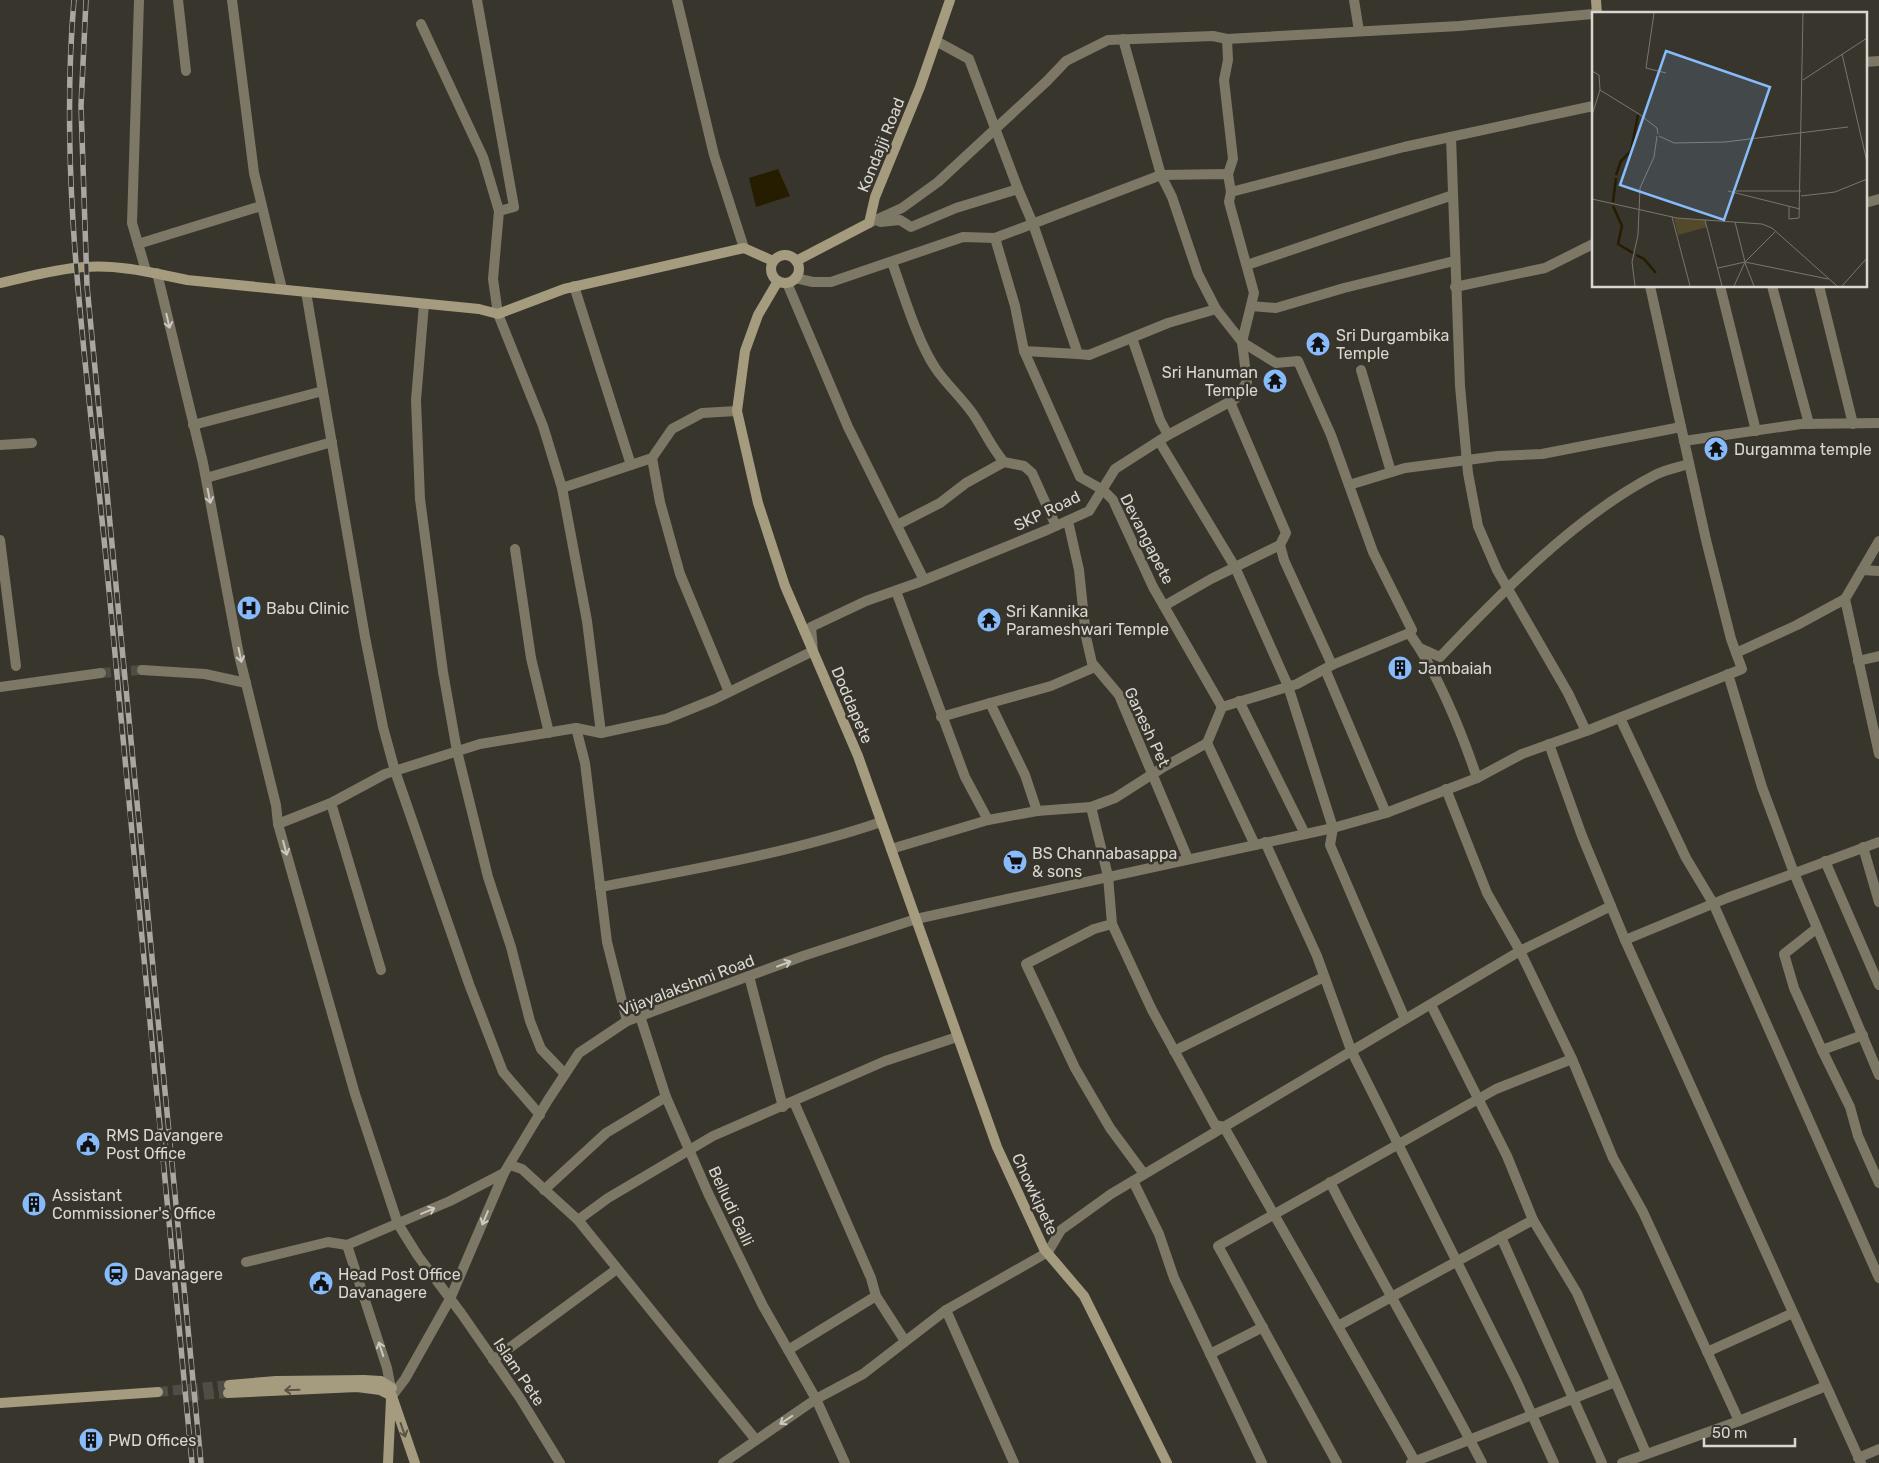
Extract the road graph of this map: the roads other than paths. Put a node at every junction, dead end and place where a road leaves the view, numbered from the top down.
1 (139, 0) edge
2 (178, 0) edge
3 (232, 0) edge
4 (677, 0) edge
5 (950, 0) edge
6 (1354, 0) edge
7 (477, 3) edge
8 (1592, 14) edge
9 (421, 24) dead end
10 (1359, 31) junction
11 (1123, 39) junction
12 (1227, 39) junction
13 (936, 41) junction
14 (1879, 61) edge
15 (1866, 62) edge
16 (186, 70) dead end
17 (1592, 106) edge
18 (996, 128) junction
19 (1451, 137) junction
20 (1228, 174) junction
21 (1161, 175) junction
22 (1018, 190) junction
23 (1231, 192) junction
24 (1453, 195) junction
25 (1879, 199) edge
26 (1866, 202) edge
27 (261, 206) junction
28 (499, 212) junction
29 (869, 223) junction
30 (1033, 224) junction
31 (995, 238) junction
32 (138, 244) junction
33 (1592, 244) edge
34 (744, 248) junction
35 (773, 261) junction
36 (796, 261) junction
37 (1454, 261) junction
38 (892, 262) junction
39 (1247, 265) junction
40 (152, 272) junction
41 (787, 281) junction
42 (0, 283) edge
43 (574, 286) junction
44 (1455, 287) junction
45 (1650, 288) edge
46 (1720, 288) edge
47 (1773, 288) edge
48 (1819, 288) edge
49 (282, 289) junction
50 (306, 292) junction
51 (424, 304) junction
52 (1251, 306) junction
53 (1216, 309) junction
54 (498, 314) junction
55 (1132, 338) junction
56 (1242, 342) junction
57 (1024, 351) junction
58 (1078, 354) junction
59 (1361, 370) dead end
60 (323, 391) junction
61 (1230, 402) junction
62 (737, 411) junction
63 (1879, 423) edge
64 (1809, 424) junction
65 (1853, 424) junction
66 (193, 425) junction
67 (1681, 426) junction
68 (1756, 430) junction
69 (1163, 438) junction
70 (1684, 440) junction
71 (332, 442) junction
72 (32, 443) dead end
73 (0, 445) edge
74 (652, 458) junction
75 (1004, 462) junction
76 (1467, 462) junction
77 (1689, 464) junction
78 (631, 465) junction
79 (1391, 472) junction
80 (206, 478) junction
81 (1348, 485) junction
82 (562, 488) junction
83 (1103, 490) junction
84 (1068, 521) junction
85 (897, 525) junction
86 (1056, 526) junction
87 (0, 540) edge
88 (1879, 541) edge
89 (1280, 545) junction
90 (515, 549) dead end
91 (2, 564) edge
92 (1235, 567) junction
93 (1862, 570) junction
94 (1879, 571) edge
95 (924, 580) junction
96 (1507, 588) junction
97 (896, 591) junction
98 (1845, 600) junction
99 (1164, 606) junction
100 (1409, 633) junction
101 (1420, 648) junction
102 (813, 651) junction
103 (1736, 653) junction
104 (1879, 656) edge
105 (1858, 661) junction
106 (16, 666) dead end
107 (1095, 667) junction
108 (1329, 667) junction
109 (142, 670) tunnel mouth
110 (102, 673) tunnel mouth
111 (1728, 674) junction
112 (246, 683) junction
113 (1288, 686) junction
114 (0, 687) edge
115 (729, 692) junction
116 (1239, 701) junction
117 (990, 703) junction
118 (1222, 707) junction
119 (941, 717) junction
120 (1620, 718) junction
121 (576, 728) junction
122 (1586, 732) junction
123 (549, 733) junction
124 (600, 733) junction
125 (1207, 743) junction
126 (1549, 744) junction
127 (457, 751) junction
128 (1879, 754) edge
129 (395, 771) junction
130 (1153, 776) junction
131 (1477, 778) junction
132 (1446, 789) junction
133 (331, 803) junction
134 (1091, 806) junction
135 (1037, 811) junction
136 (1386, 813) junction
137 (988, 820) junction
138 (881, 822) junction
139 (278, 824) junction
140 (1334, 828) junction
141 (1305, 834) junction
142 (1879, 842) edge
143 (1260, 844) junction
144 (1863, 848) junction
145 (891, 849) junction
146 (1188, 859) junction
147 (1826, 862) junction
148 (1794, 873) junction
149 (1108, 876) junction
150 (600, 887) junction
151 (1879, 902) edge
152 (1714, 903) junction
153 (1611, 906) junction
154 (916, 919) junction
155 (1112, 924) junction
156 (1817, 928) junction
157 (1625, 940) junction
158 (1520, 951) junction
159 (381, 970) dead end
160 (749, 976) junction
161 (1324, 977) junction
162 (1879, 985) edge
163 (1431, 1004) junction
164 (640, 1016) junction
165 (1405, 1019) junction
166 (627, 1021) junction
167 (1863, 1035) junction
168 (957, 1037) junction
169 (1351, 1050) junction
170 (1822, 1050) junction
171 (1174, 1051) junction
172 (1572, 1059) junction
173 (565, 1074) junction
174 (1879, 1075) edge
175 (666, 1096) junction
176 (1480, 1100) junction
177 (794, 1102) junction
178 (783, 1107) junction
179 (540, 1115) junction
180 (1224, 1127) junction
181 (1396, 1144) junction
182 (689, 1150) junction
183 (507, 1169) junction
184 (1144, 1174) junction
185 (1133, 1180) junction
186 (1330, 1182) junction
187 (1879, 1183) edge
188 (544, 1190) junction
189 (1274, 1215) junction
190 (578, 1220) junction
191 (1533, 1220) junction
192 (398, 1224) junction
193 (1501, 1237) junction
194 (347, 1245) junction
195 (1048, 1252) junction
196 (1455, 1261) junction
197 (246, 1262) dead end
198 (617, 1269) junction
199 (1879, 1278) edge
200 (876, 1296) junction
201 (1392, 1296) junction
202 (450, 1299) junction
203 (946, 1310) junction
204 (1793, 1313) junction
205 (1338, 1326) junction
206 (1264, 1327) junction
207 (905, 1341) junction
208 (788, 1350) junction
209 (1707, 1352) junction
210 (1210, 1354) junction
211 (493, 1360) junction
212 (1615, 1382) junction
213 (1826, 1386) junction
214 (229, 1389) tunnel mouth
215 (392, 1392) junction
216 (1574, 1398) junction
217 (816, 1399) junction
218 (0, 1403) edge
219 (0, 1408) edge
220 (1532, 1416) junction
221 (1739, 1422) junction
222 (756, 1440) junction
223 (1470, 1441) junction
224 (1879, 1449) edge
225 (1646, 1453) junction
226 (1859, 1460) edge
227 (1414, 1462) edge
228 (388, 1463) edge
229 (415, 1463) edge
230 (560, 1463) edge
231 (723, 1463) edge
232 (845, 1463) edge
233 (1014, 1463) edge
234 (1167, 1463) edge
235 (1262, 1463) edge
236 (1337, 1463) edge
237 (1482, 1463) edge
238 (1554, 1463) edge
239 (1602, 1463) edge
240 (1622, 1463) edge

1 - 32 street, Islam Pete
2 - 16 street
3 - 27 street
4 - 34 street
5 - 13 street, Kondajji Road
6 - 10 street
7 - 28 street
8 - 10 street
9 - 28 street
10 - 12 street
11 - 12 street
11 - 18 street
11 - 21 street
12 - 20 street
13 - 18 street
13 - 29 street, Kondajji Road
14 - 15 street
17 - 19 street
18 - 22 street
18 - 29 street
19 - 23 street
19 - 24 street
20 - 21 street
20 - 23 street
21 - 30 street
21 - 53 street
22 - 29 street
22 - 30 street
23 - 39 street
24 - 37 street
24 - 39 street
25 - 26 street
27 - 32 street
27 - 49 street
28 - 54 street
29 - 36 street
30 - 31 street
30 - 58 street
31 - 38 street
31 - 57 street
32 - 40 street, Islam Pete
33 - 44 street
34 - 35 street
34 - 43 street
35 - 36 street
35 - 41 street
36 - 41 street
37 - 44 street
37 - 52 street
38 - 41 street
38 - 75 street
39 - 52 street
40 - 42 street
40 - 49 street
40 -> 66 street, Islam Pete
41 - 62 street
41 - 85 street
43 - 54 street
43 - 78 street
44 - 76 street
45 - 67 street
46 - 68 street
47 - 64 street
48 - 65 street
49 - 50 street
50 - 51 street
50 - 60 street
51 - 54 street
51 - 127 street
52 - 56 street
53 - 55 street
53 - 56 street
54 - 82 street
55 - 58 street
55 - 69 street
56 - 61 street, SKP Road
56 - 81 street
57 - 58 street
57 - 83 street
59 - 79 street
60 - 66 street
60 - 71 street
61 - 69 street, SKP Road
61 - 89 street
62 - 74 street
62 - 102 street, Doddapete
63 - 65 street
64 - 65 street
64 - 68 street
66 - 80 street, Islam Pete
67 - 70 street
67 - 76 street
68 - 70 street
69 - 83 street, SKP Road
69 - 92 street
70 - 77 street
71 - 80 street
71 - 129 street
72 - 73 street
74 - 78 street
74 - 115 street
75 - 85 street
75 - 86 street
76 - 79 street
76 - 96 street
77 - 96 street
77 - 103 street
78 - 82 street
79 - 81 street
80 -> 112 street, Islam Pete
81 - 100 street
82 - 124 street
83 - 84 street, SKP Road
83 - 99 street, Devangapete
84 - 86 street, SKP Road
84 - 107 street, Ganesh Pet
85 - 95 street
86 - 95 street, SKP Road
87 - 91 street
88 - 93 street
89 - 92 street
89 - 108 street
90 - 123 street
91 - 106 street
92 - 99 street
92 - 113 street
93 - 94 street
93 - 98 street
95 - 97 street, SKP Road
96 - 101 street
96 - 122 street
97 - 102 street, SKP Road
97 - 119 street
98 - 103 street
98 - 105 street
99 - 118 street, Devangapete
100 - 101 street
100 - 108 street
101 - 131 street
102 - 115 street
102 - 138 street, Doddapete
103 - 111 street
104 - 105 street
105 - 128 street
107 - 117 street
107 - 130 street, Ganesh Pet
108 - 113 street
108 - 136 street
109 - 112 street
110 - 114 street
111 - 120 street, Vijayalakshmi Road
111 - 148 street
112 - 139 street, Islam Pete
113 - 116 street
113 - 140 street
115 - 124 street
116 - 118 street
116 - 141 street
117 - 119 street
117 - 135 street
118 - 125 street
119 - 137 street
120 - 122 street, Vijayalakshmi Road
120 - 152 street
121 - 123 street
121 - 124 street
121 - 150 street
122 - 126 street, Vijayalakshmi Road
123 - 127 street
125 - 130 street
125 - 143 street
126 - 131 street, Vijayalakshmi Road
126 - 153 street
127 - 129 street
127 - 173 street
129 - 133 street
129 - 179 street
130 - 134 street
130 - 146 street, Ganesh Pet
131 - 132 street, Vijayalakshmi Road
132 - 136 street, Vijayalakshmi Road
132 - 158 street
133 - 139 street
133 - 159 street
134 - 135 street
134 - 149 street
135 - 137 street
136 - 140 street, Vijayalakshmi Road
137 - 145 street
138 - 145 street, Doddapete
138 - 150 street
139 -> 192 street, Islam Pete
140 - 141 street, Vijayalakshmi Road
140 - 165 street
141 - 143 street, Vijayalakshmi Road
142 - 144 street
143 - 146 street, Vijayalakshmi Road
143 - 161 street
144 - 147 street
144 - 151 street
145 - 154 street, Doddapete
146 - 149 street, Vijayalakshmi Road
147 - 148 street
147 - 162 street
148 - 152 street
148 - 156 street
149 - 154 street, Vijayalakshmi Road
149 - 155 street
150 - 166 street
152 - 157 street
152 - 199 street
153 - 157 street
153 - 158 street
160 -> 154 street, Vijayalakshmi Road
154 - 168 street, Chowkipete
155 - 171 street
155 - 184 street
156 - 167 street
156 - 170 street
157 - 204 street
158 - 163 street
158 - 172 street
160 - 164 street, Vijayalakshmi Road
160 - 178 street
161 - 169 street
161 - 171 street
163 - 165 street
163 - 176 street
164 - 166 street, Vijayalakshmi Road
164 - 175 street, Belludi Galli
165 - 169 street
166 - 173 street, Vijayalakshmi Road
167 - 170 street
167 - 174 street
168 - 177 street
168 - 195 street, Chowkipete
169 - 180 street
169 - 181 street
170 - 187 street
171 - 180 street
172 - 176 street
172 - 209 street
173 - 179 street, Vijayalakshmi Road
175 - 182 street, Belludi Galli
175 - 188 street
176 - 181 street
176 - 191 street
177 - 178 street
177 - 200 street
178 - 182 street
179 - 183 street, Vijayalakshmi Road
180 - 184 street
180 - 189 street
181 - 186 street
181 - 196 street
182 - 190 street
182 - 208 street, Belludi Galli
183 - 188 street
192 -> 183 street
183 -> 202 street, Vijayalakshmi Road
184 - 185 street
185 - 195 street
185 - 210 street
186 - 189 street
186 - 201 street
188 - 190 street
189 - 205 street
189 - 206 street
190 - 198 street
191 - 193 street
191 - 212 street
192 - 194 street
192 - 202 street, Islam Pete
193 - 196 street
193 - 216 street
194 - 197 street
215 -> 194 street
195 - 203 street
195 - 234 street, Chowkipete
196 - 201 street
196 - 220 street
198 - 211 street
198 - 222 street
200 - 207 street
200 - 208 street
201 - 205 street
201 - 223 street
202 - 211 street, Islam Pete
202 - 215 street, Vijayalakshmi Road
203 - 207 street
203 - 233 street
204 - 209 street
204 - 213 street
205 - 227 street
206 - 210 street
206 - 236 street
207 - 217 street
208 - 217 street, Belludi Galli
209 - 221 street
210 - 235 street
211 - 230 street, Islam Pete
212 - 216 street
212 - 225 street
213 - 221 street
213 - 226 street
214 - 215 street
215 - 228 street
215 -> 229 street
216 - 220 street
216 - 239 street
217 -> 222 street
217 - 232 street, Belludi Galli
218 - 219 street
220 - 223 street
220 - 238 street
221 - 225 street
222 - 231 street
223 - 227 street
223 - 237 street
224 - 226 street
225 - 240 street

